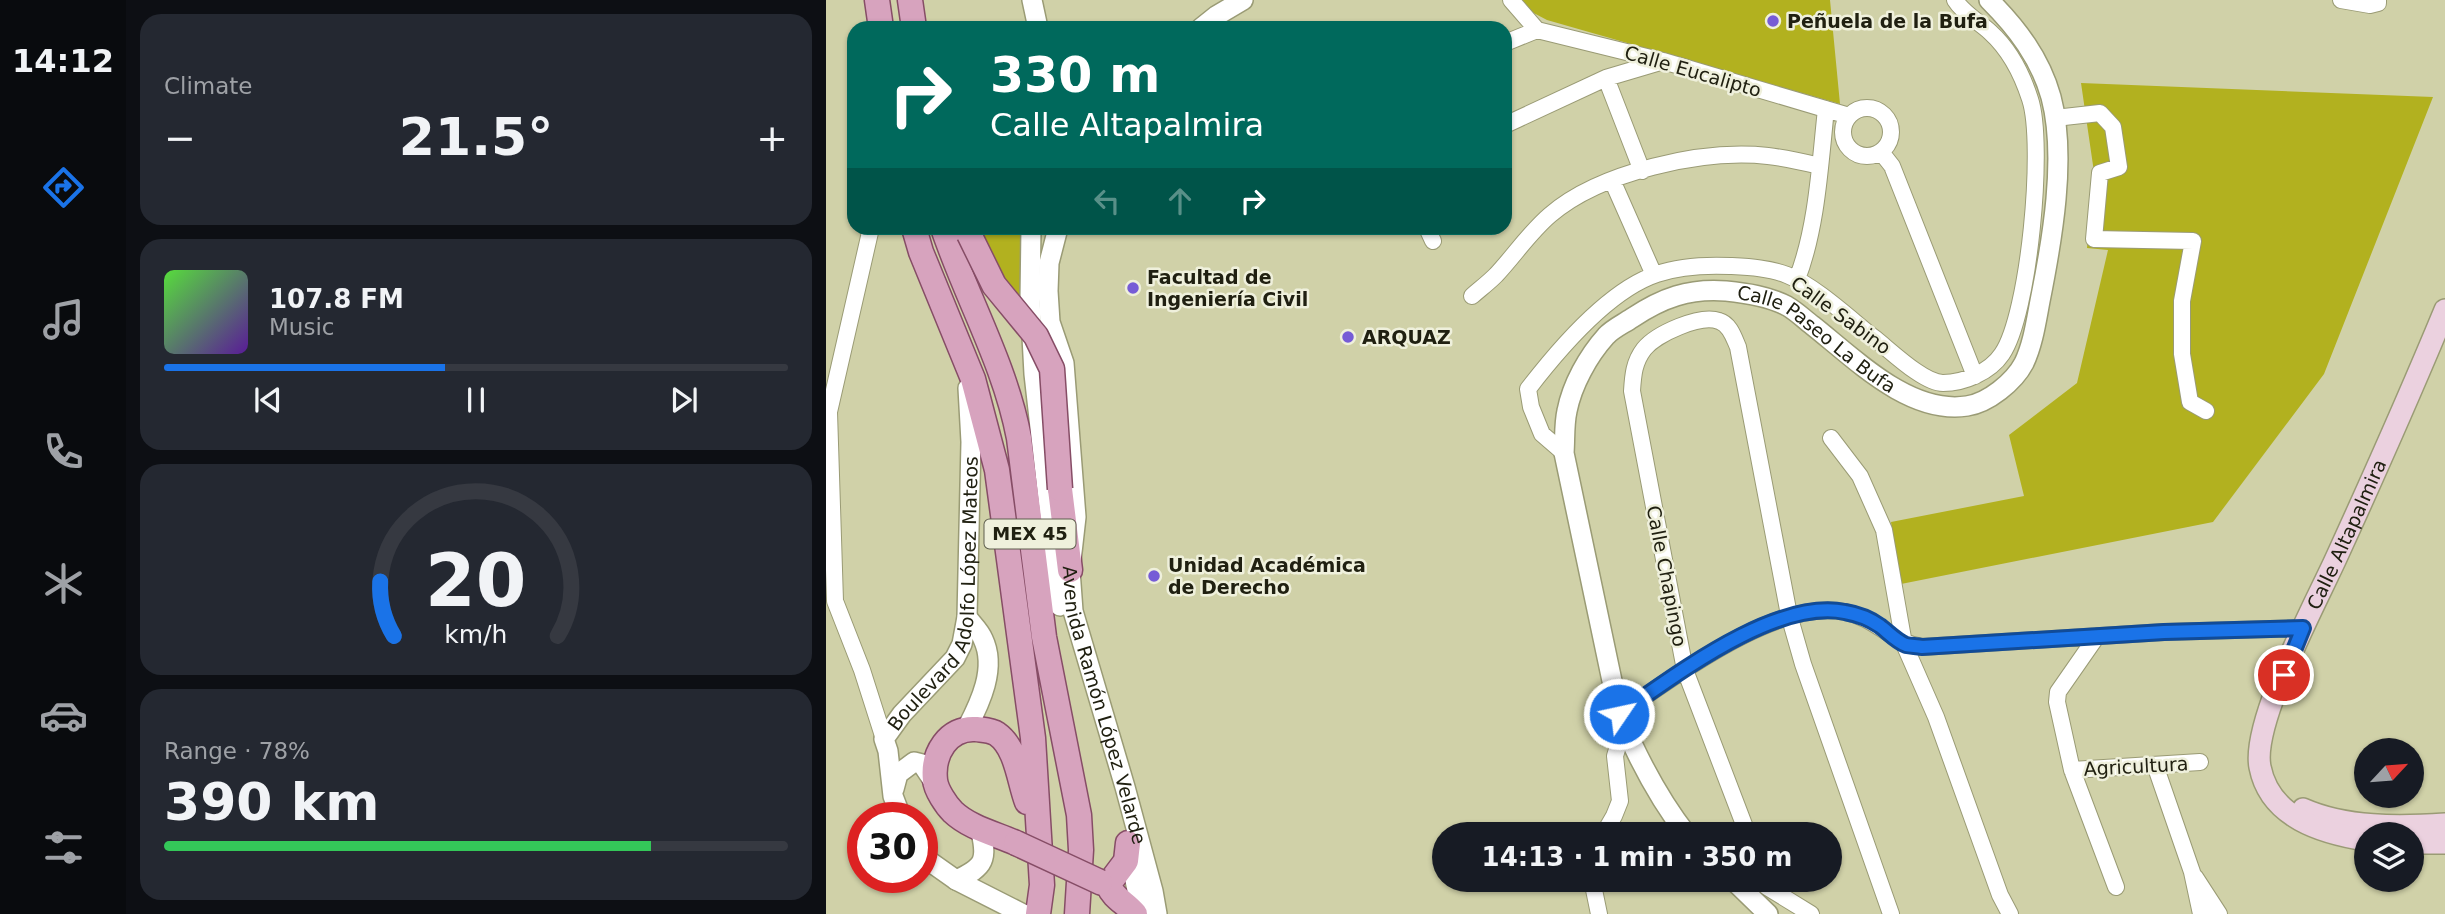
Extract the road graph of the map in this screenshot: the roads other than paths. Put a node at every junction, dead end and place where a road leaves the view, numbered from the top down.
1 (877, 0) edge
2 (910, 0) edge
3 (1032, 0) edge
4 (1039, 0) edge
5 (1243, 0) edge
6 (1511, 0) edge
7 (1955, 0) edge
8 (1989, 0) edge
9 (2341, 0) edge
10 (2378, 0) edge
11 (880, 21) edge
12 (913, 21) edge
13 (1036, 21) edge
14 (1042, 21) edge
15 (1210, 21) edge
16 (1537, 30) junction
17 (1512, 40) edge
18 (1663, 61) junction
19 (1606, 78) junction
20 (1826, 109) junction
21 (1849, 116) junction
22 (2055, 118) junction
23 (1512, 122) edge
24 (1881, 152) junction
25 (1820, 166) junction
26 (1642, 171) junction
27 (1612, 180) junction
28 (869, 235) edge
29 (916, 235) edge
30 (946, 235) edge
31 (970, 235) edge
32 (1031, 235) edge
33 (1056, 235) edge
34 (1030, 250) junction
35 (1049, 263) junction
36 (1654, 275) junction
37 (1797, 279) junction
38 (1472, 296) dead end
39 (2445, 310) edge
40 (966, 363) junction
41 (1975, 376) junction
42 (2206, 411) dead end
43 (1831, 438) dead end
44 (1564, 453) junction
45 (1070, 570) junction
46 (1789, 615) junction
47 (967, 617) junction
48 (2303, 628) junction
49 (2097, 636) junction
50 (1904, 644) junction
51 (1685, 670) junction
52 (1619, 714) junction
53 (967, 729) junction
54 (884, 739) junction
55 (2200, 762) dead end
56 (2155, 765) junction
57 (2072, 770) junction
58 (934, 782) junction
59 (893, 796) junction
60 (2275, 799) junction
61 (895, 802) edge
62 (1611, 822) edge
63 (1678, 822) edge
64 (1743, 822) edge
65 (2445, 824) edge
66 (980, 828) junction
67 (1040, 835) junction
68 (2354, 838) edge
69 (1128, 843) junction
70 (2424, 843) edge
71 (2445, 843) edge
72 (938, 867) edge
73 (2192, 872) junction
74 (956, 880) junction
75 (1104, 883) junction
76 (2116, 887) dead end
77 (1594, 892) edge
78 (1745, 892) edge
79 (1775, 892) edge
80 (1142, 899) edge
81 (1014, 910) edge
82 (1038, 914) edge
83 (1077, 914) edge
84 (1142, 914) edge
85 (1157, 914) edge
86 (1599, 914) edge
87 (1768, 914) edge
88 (1811, 914) edge
89 (1891, 914) edge
90 (2010, 914) edge
91 (2202, 914) edge
92 (2219, 914) edge

1 - 11 main road
2 - 12 main road
3 - 13 street
4 - 14 street
5 - 15 street
6 - 16 street
7 - 41 street
8 - 22 street, Calle Paseo La Bufa
9 - 10 street
16 - 17 street
16 - 18 street, Calle Eucalipto
18 - 19 street
18 - 20 street, Calle Eucalipto
19 - 23 street
19 - 26 street
20 - 21 street, Calle Eucalipto
20 - 25 street
21 - 24 street
21 - 24 street
22 - 42 street
22 - 44 street, Calle Paseo La Bufa
24 - 41 street
25 - 26 street
25 - 37 street
26 - 27 street
27 - 36 street
27 - 38 street
28 - 54 street
29 - 40 main road, Boulevard Adolfo López Mateos / MEX 45
30 - 83 main road, MEX 45
31 - 45 main road, bridge
32 - 34 street, Avenida Ramón López Velarde
33 - 35 street, Avenida Ramón López Velarde
34 - 35 street
34 - 69 street, Avenida Ramón López Velarde
35 - 45 street, Avenida Ramón López Velarde
36 - 37 street, Calle Sabino
36 - 44 street, Calle Sabino
37 - 41 street, Calle Sabino
39 - 48 main road, Calle Altapalmira
40 - 47 street, Boulevard Adolfo López Mateos
40 - 67 main road, Boulevard Adolfo López Mateos / MEX 45
43 - 50 street
44 - 52 street, Calle Paseo La Bufa
45 - 80 street, Avenida Ramón López Velarde
46 - 50 street
46 - 51 street
46 - 51 street, Calle Chapingo
46 - 89 street
47 - 53 street
47 - 54 street, Boulevard Adolfo López Mateos
48 - 49 street
48 - 60 main road, Calle Altapalmira
49 - 50 street
49 - 57 street
50 - 90 street
51 - 52 street
51 - 64 street, Calle Chapingo
52 - 62 street
52 - 63 street, Calle Paseo La Bufa
53 - 58 main road
53 - 67 main road
54 - 59 street, Boulevard Adolfo López Mateos
55 - 56 street, Agricultura
56 - 57 street, Agricultura
56 - 73 street
57 - 76 street
58 - 59 street
58 - 66 main road
59 - 61 street, Boulevard Adolfo López Mateos
60 - 65 main road
60 - 68 main road
66 - 74 street
66 - 75 main road, bridge
67 - 82 main road, MEX 45
69 - 75 main road
69 - 80 street, Avenida Ramón López Velarde
70 - 71 main road
72 - 74 street
73 - 91 street
73 - 92 street
74 - 81 street
75 - 80 main road
77 - 86 street
78 - 87 street
79 - 88 street
80 - 84 street
80 - 85 street

